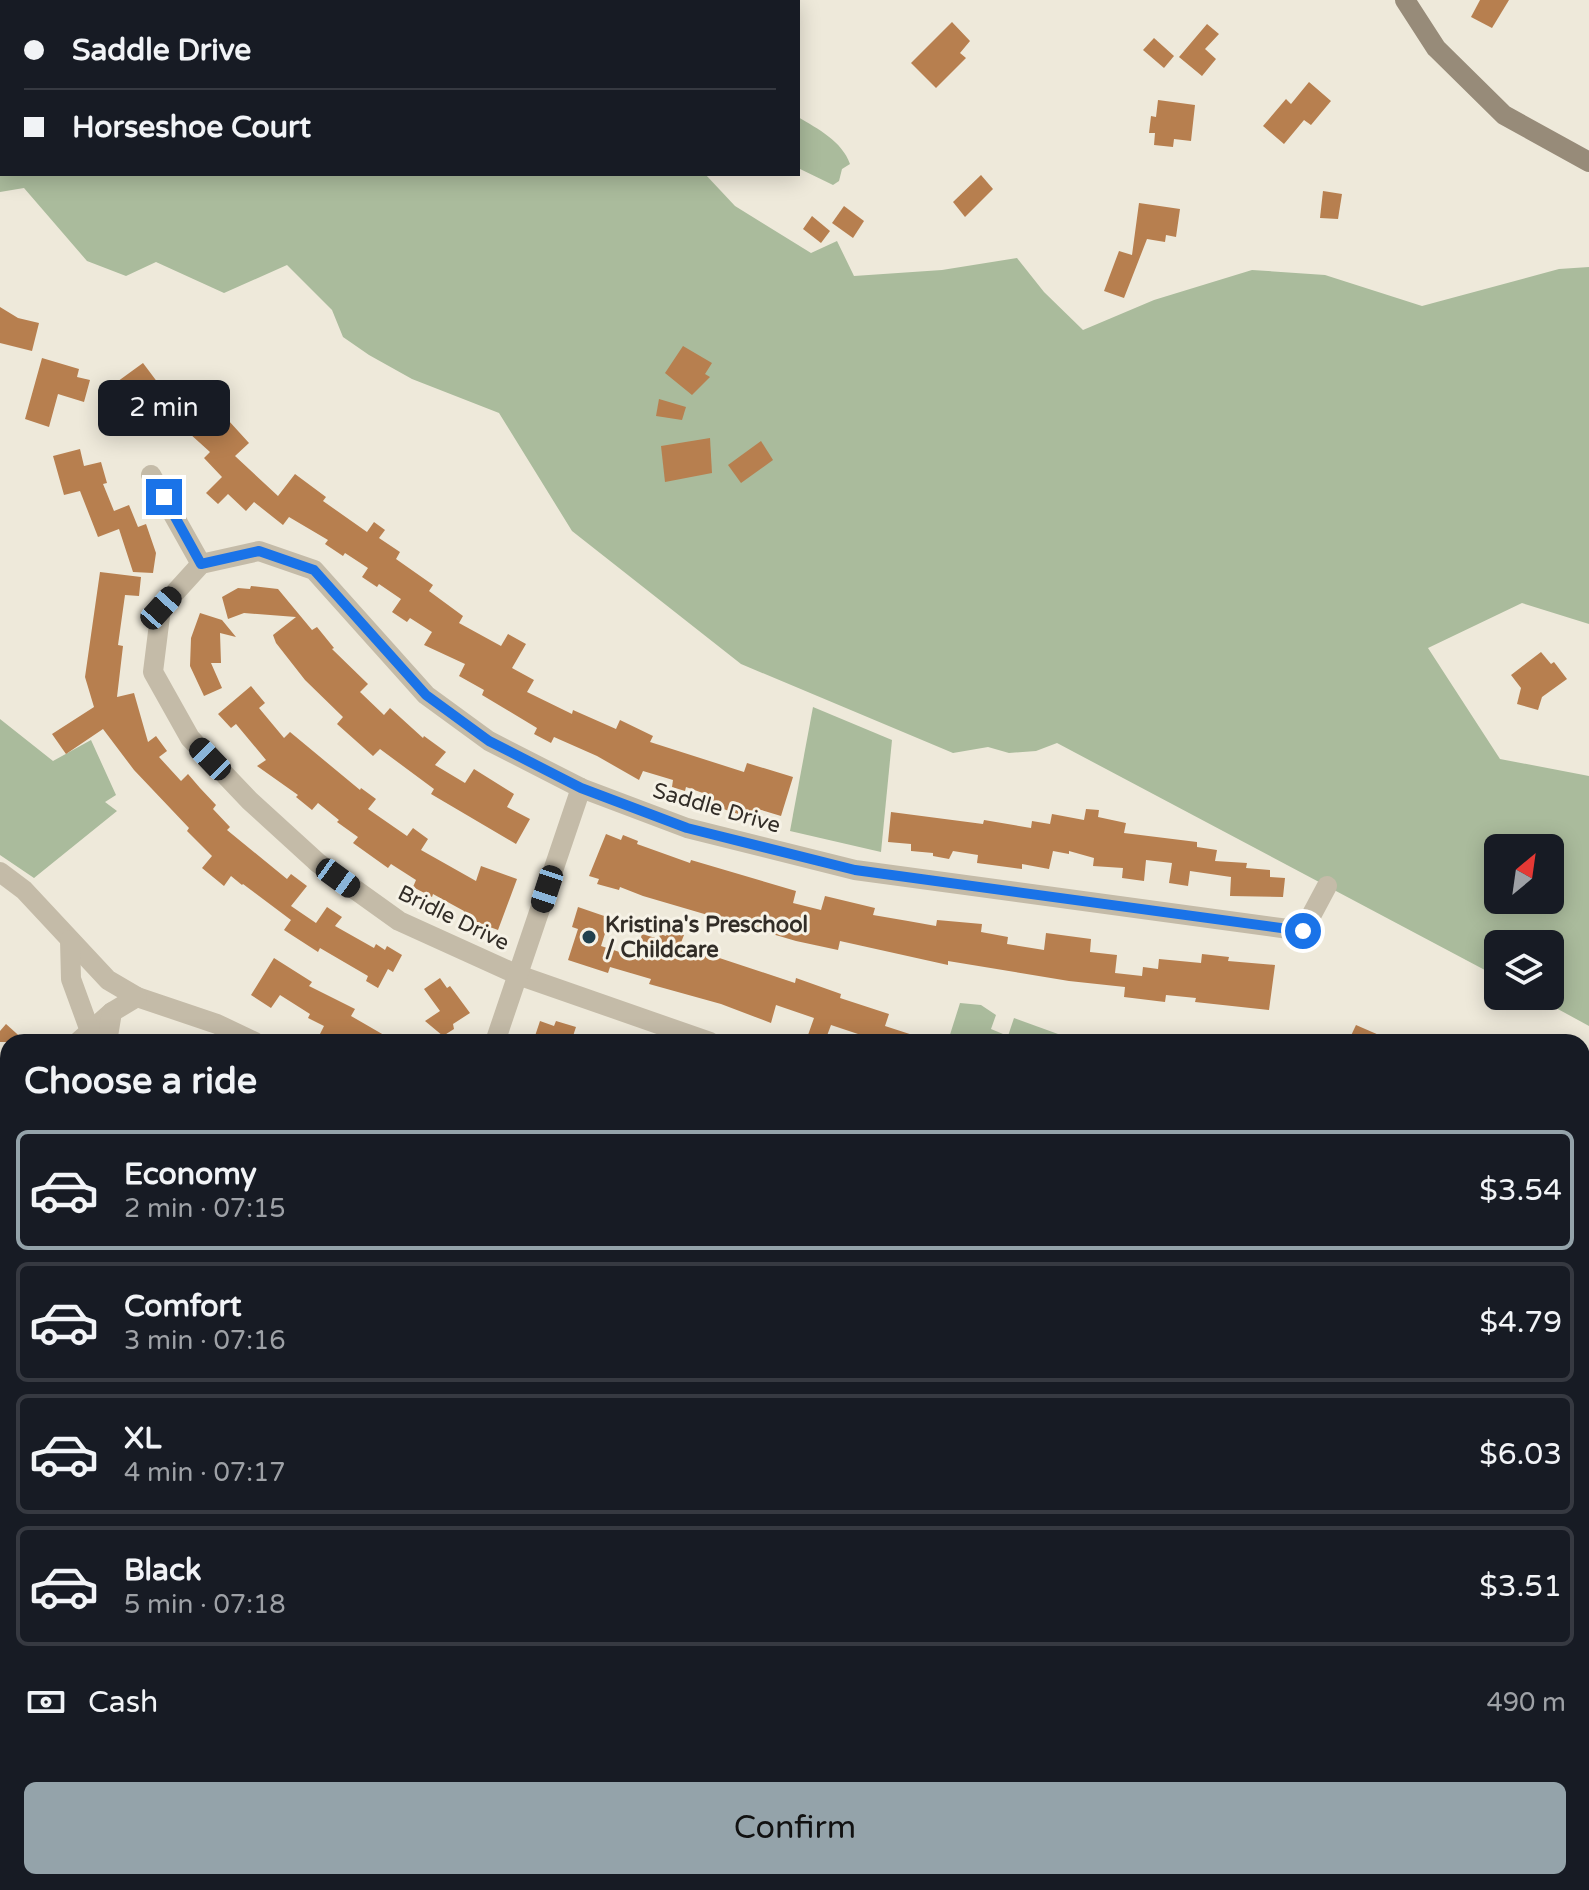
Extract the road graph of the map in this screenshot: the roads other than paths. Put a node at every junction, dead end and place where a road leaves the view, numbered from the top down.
1 (1405, 0) edge
2 (1589, 162) edge
3 (151, 475) dead end
4 (201, 564) junction
5 (581, 788) junction
6 (0, 872) edge
7 (1327, 886) dead end
8 (70, 940) junction
9 (518, 975) junction
10 (137, 997) junction
11 (112, 1012) junction
12 (85, 1034) edge
13 (90, 1034) edge
14 (108, 1034) edge
15 (238, 1034) edge
16 (498, 1034) edge
17 (687, 1034) edge

1 - 2 main road
3 - 4 street
4 - 5 street, Saddle Drive
4 - 9 street, Bridle Drive
5 - 7 street, Saddle Drive
5 - 9 street
6 - 8 street
8 - 10 street
8 - 12 street
9 - 16 street
9 - 17 street, Bridle Drive
10 - 11 street
10 - 15 street
11 - 13 street
11 - 14 street

